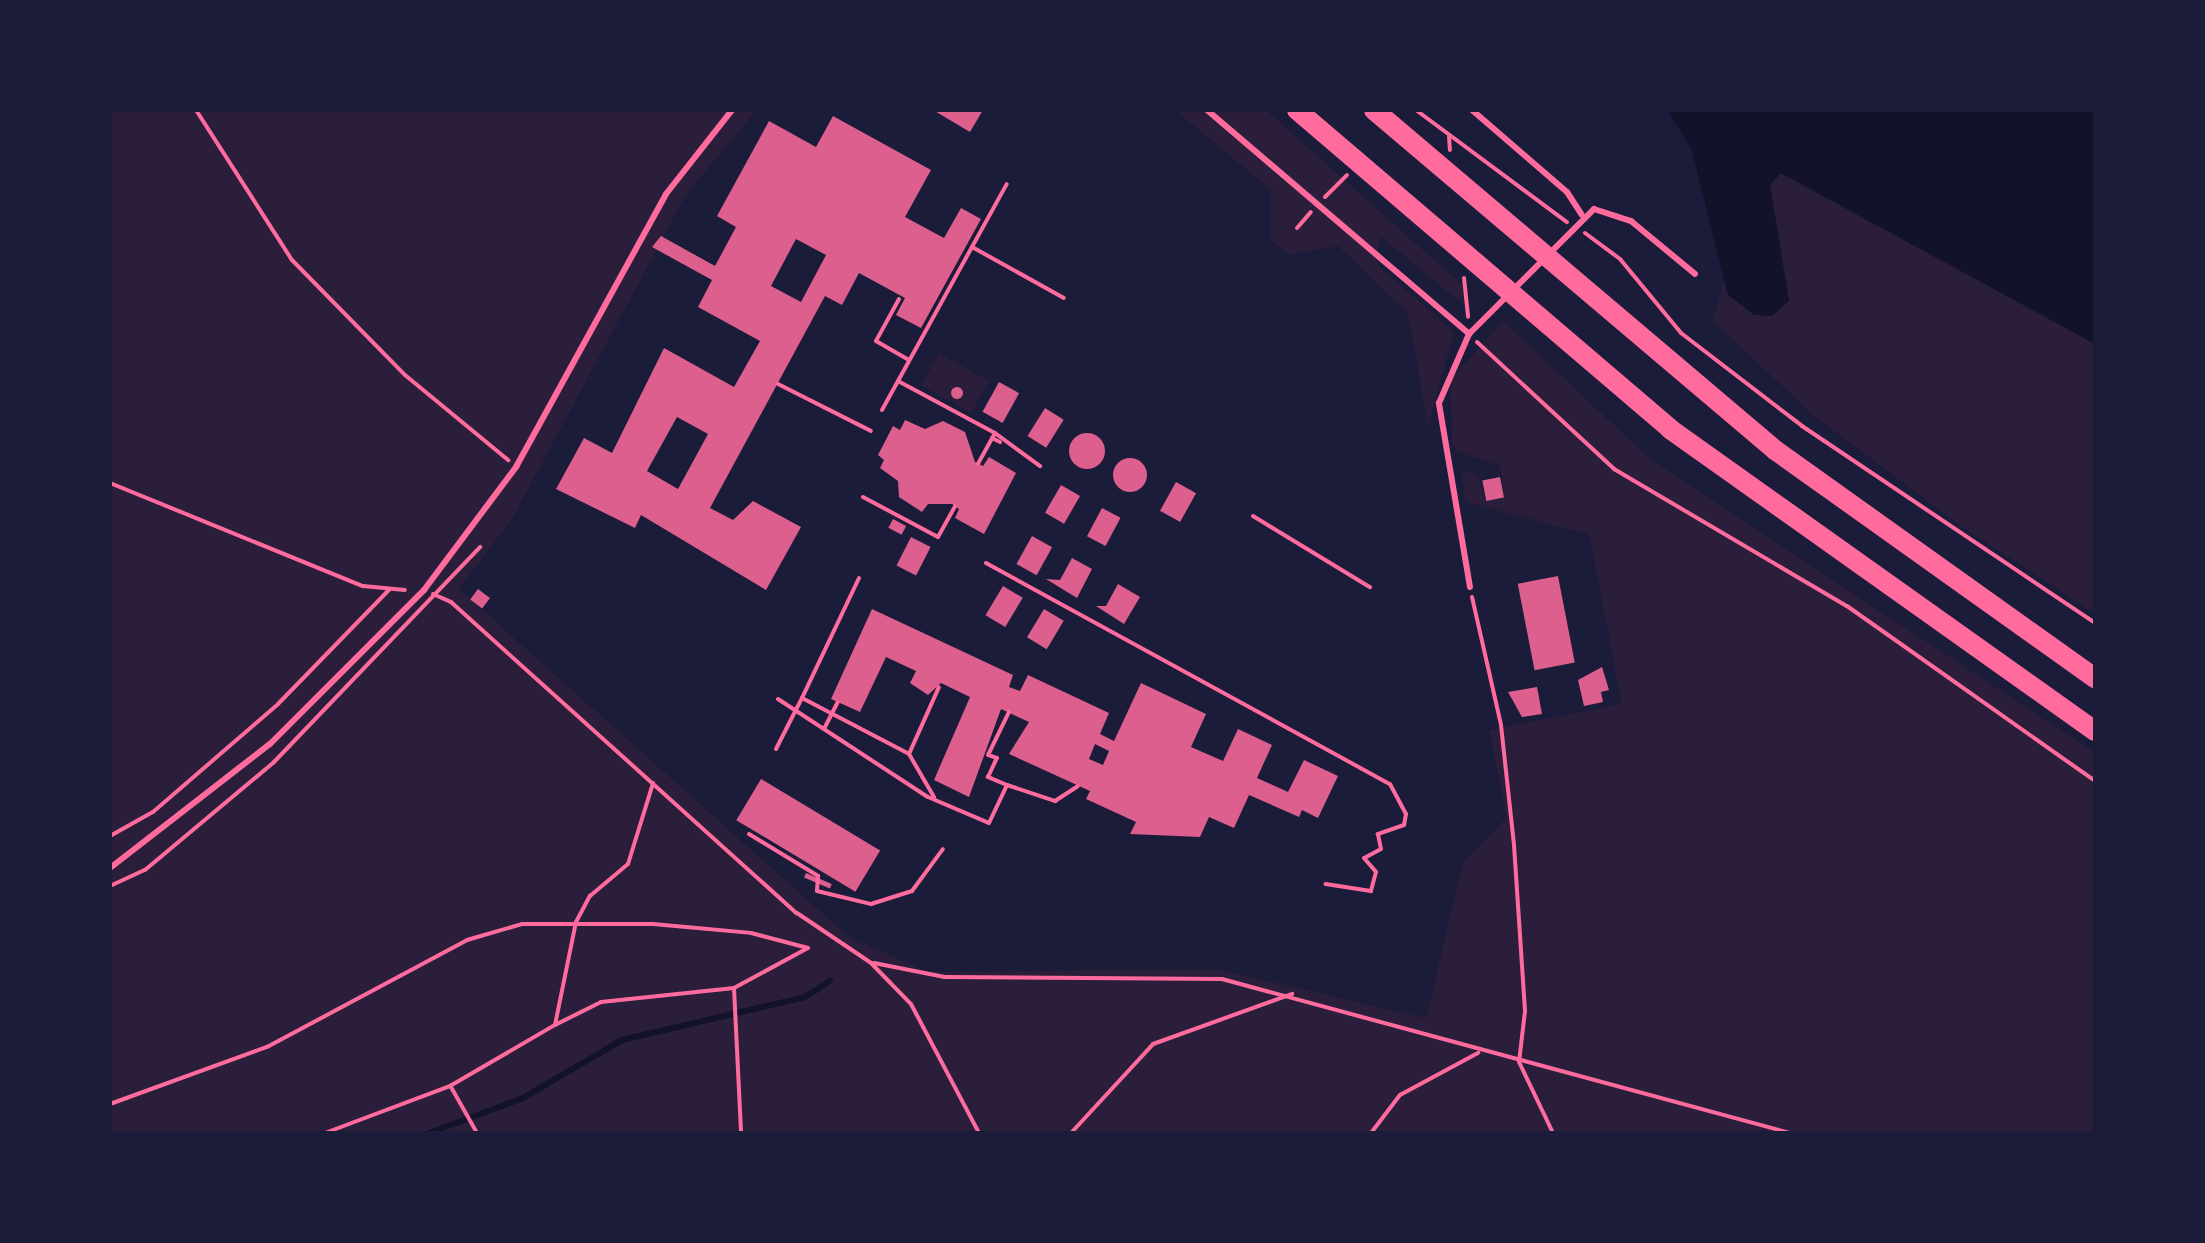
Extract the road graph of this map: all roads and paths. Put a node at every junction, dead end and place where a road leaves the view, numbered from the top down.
1 (196, 110) edge
2 (732, 110) edge
3 (1207, 110) edge
4 (1297, 110) edge
5 (1374, 110) edge
6 (1416, 110) edge
7 (1472, 110) edge
8 (1007, 184) dead end
9 (1582, 215) junction
10 (1573, 226) junction
11 (972, 247) junction
12 (1695, 274) dead end
13 (1064, 298) dead end
14 (899, 299) dead end
15 (1469, 334) junction
16 (909, 360) junction
17 (898, 381) junction
18 (778, 384) dead end
19 (882, 410) dead end
20 (871, 431) dead end
21 (993, 436) junction
22 (1000, 442) dead end
23 (978, 464) dead end
24 (1040, 466) dead end
25 (516, 467) junction
26 (110, 483) edge
27 (863, 497) dead end
28 (955, 506) dead end
29 (1253, 516) dead end
30 (986, 563) dead end
31 (859, 578) dead end
32 (1370, 587) dead end
33 (1470, 587) joint
34 (389, 590) junction
35 (424, 590) junction
36 (2095, 623) edge
37 (2095, 678) edge
38 (939, 687) dead end
39 (802, 698) junction
40 (778, 699) dead end
41 (838, 702) dead end
42 (796, 711) junction
43 (1009, 712) dead end
44 (830, 717) junction
45 (824, 729) junction
46 (2095, 731) edge
47 (776, 749) dead end
48 (909, 754) junction
49 (2095, 781) edge
50 (653, 783) junction
51 (1007, 785) junction
52 (1078, 786) dead end
53 (935, 800) junction
54 (749, 834) dead end
55 (110, 836) edge
56 (943, 849) dead end
57 (110, 868) edge
58 (1326, 884) dead end
59 (576, 922) junction
60 (871, 963) junction
61 (734, 988) junction
62 (1293, 994) junction
63 (555, 1025) junction
64 (1478, 1053) junction
65 (1519, 1062) junction
66 (450, 1086) junction
67 (110, 1104) edge
68 (741, 1131) junction
69 (325, 1133) edge
70 (477, 1133) edge
71 (734, 1133) edge
72 (775, 1133) edge
73 (979, 1133) edge
74 (1071, 1133) edge
75 (1371, 1133) edge
76 (1553, 1133) edge
77 (1790, 1133) edge

1 - 25 path
2 - 25 lane
3 - 15 lane
4 - 46 highway
5 - 37 highway
6 - 10 path
7 - 9 lane
8 - 11 path
9 - 10 lane
9 - 12 lane
10 - 15 lane
10 - 36 path
11 - 13 path
11 - 16 path
14 - 16 path
15 - 33 lane
15 - 49 path
16 - 17 path
17 - 19 path
17 - 21 path
18 - 20 path
21 - 22 path
21 - 23 path
21 - 24 path
25 - 35 lane
26 - 34 path
27 - 28 path
29 - 32 path
30 - 58 path
31 - 39 path
33 - 65 path
34 - 35 path
34 - 55 path
35 - 50 path
35 - 57 lane
38 - 48 path
39 - 42 path
39 - 44 path
40 - 42 path
41 - 44 path
42 - 45 path
42 - 47 path
43 - 51 path
44 - 45 path
44 - 48 path
45 - 53 path
48 - 53 path
50 - 59 path
50 - 60 path
51 - 52 path
51 - 53 path
54 - 56 path
59 - 61 path
59 - 63 path
59 - 67 path
60 - 62 path
60 - 73 path
61 - 63 path
61 - 68 path
62 - 64 path
62 - 74 path
63 - 66 path
64 - 65 path
64 - 75 path
65 - 76 path
65 - 77 path
66 - 69 path
66 - 70 path
68 - 71 path
68 - 72 path

